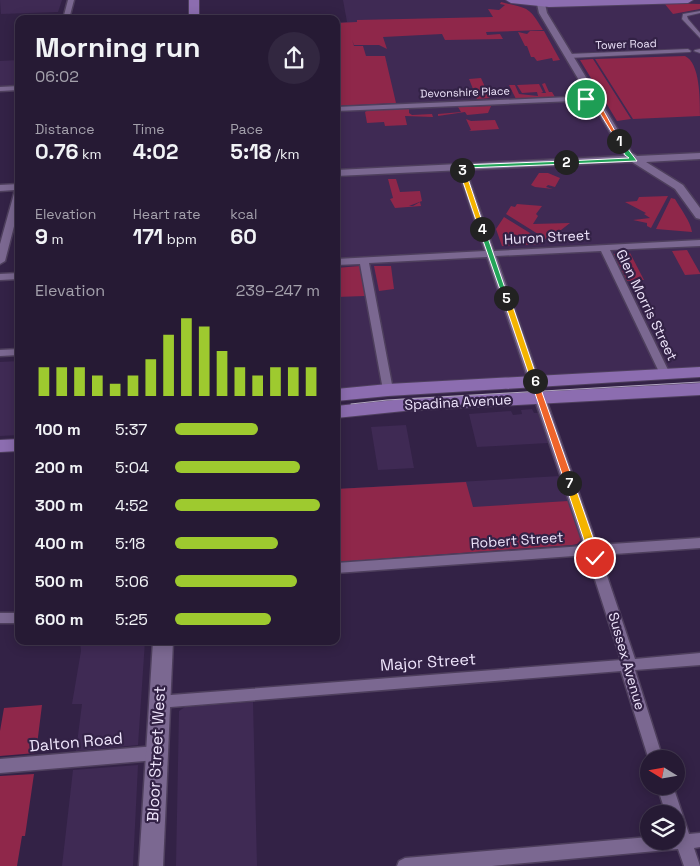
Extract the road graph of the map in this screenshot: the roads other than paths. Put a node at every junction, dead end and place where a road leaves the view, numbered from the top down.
1 (71, 0) edge
2 (194, 0) edge
3 (511, 0) edge
4 (640, 0) edge
5 (688, 0) edge
6 (622, 2) junction
7 (541, 4) junction
8 (700, 12) edge
9 (67, 15) edge
10 (194, 15) edge
11 (688, 22) junction
12 (700, 24) edge
13 (700, 36) edge
14 (686, 51) dead end
15 (569, 56) junction
16 (15, 88) edge
17 (0, 89) edge
18 (594, 98) junction
19 (340, 109) edge
20 (700, 156) edge
21 (635, 160) junction
22 (461, 167) junction
23 (340, 173) edge
24 (0, 188) edge
25 (15, 188) edge
26 (15, 203) edge
27 (700, 216) edge
28 (700, 243) edge
29 (604, 248) junction
30 (491, 254) junction
31 (364, 260) junction
32 (0, 261) edge
33 (340, 262) edge
34 (15, 276) edge
35 (0, 277) edge
36 (15, 352) edge
37 (0, 353) edge
38 (700, 372) edge
39 (665, 374) junction
40 (537, 389) junction
41 (700, 389) edge
42 (388, 390) junction
43 (340, 394) edge
44 (340, 412) edge
45 (15, 444) edge
46 (0, 446) edge
47 (700, 543) edge
48 (592, 550) junction
49 (340, 568) edge
50 (0, 618) edge
51 (15, 618) edge
52 (163, 645) edge
53 (700, 659) edge
54 (629, 664) junction
55 (158, 702) junction
56 (653, 750) edge
57 (156, 753) junction
58 (0, 766) edge
59 (700, 840) edge
60 (685, 841) edge
61 (685, 844) edge
62 (640, 845) edge
63 (150, 866) edge
64 (406, 866) edge
65 (692, 866) edge

1 - 9 street
2 - 10 main road
3 - 7 main road
4 - 6 main road
5 - 6 main road
6 - 7 main road
7 - 15 street
8 - 11 street
11 - 12 street
11 - 13 street
14 - 15 street, Tower Road
15 - 18 street
16 - 17 street
18 - 19 street, Devonshire Place
18 - 21 street
20 - 21 street
21 - 22 street
21 - 27 street
22 - 23 street
22 - 30 street, Sussex Avenue
24 - 25 street
26 - 32 street
28 - 29 street, Huron Street
29 - 30 street, Huron Street
29 - 39 street, Glen Morris Street
30 - 31 street, Huron Street
30 - 40 street, Sussex Avenue
31 - 33 street, Huron Street
31 - 42 street
34 - 35 street
36 - 37 street
38 - 39 main road, Spadina Avenue
39 - 40 main road, Spadina Avenue
40 - 41 main road, Spadina Avenue
40 - 42 main road, Spadina Avenue
40 - 44 main road, Spadina Avenue
40 - 48 street, Sussex Avenue
42 - 43 main road, Spadina Avenue
45 - 46 main road
47 - 48 street, Robert Street
48 - 49 street, Robert Street
48 - 54 street, Sussex Avenue
50 - 51 street
52 - 55 main road, Bloor Street West
53 - 54 street, Major Street
54 - 55 street, Major Street
54 - 56 street, Sussex Avenue
55 - 57 main road, Bloor Street West
57 - 58 street, Dalton Road
57 - 63 main road, Bloor Street West
59 - 60 street
61 - 65 street
62 - 64 street

